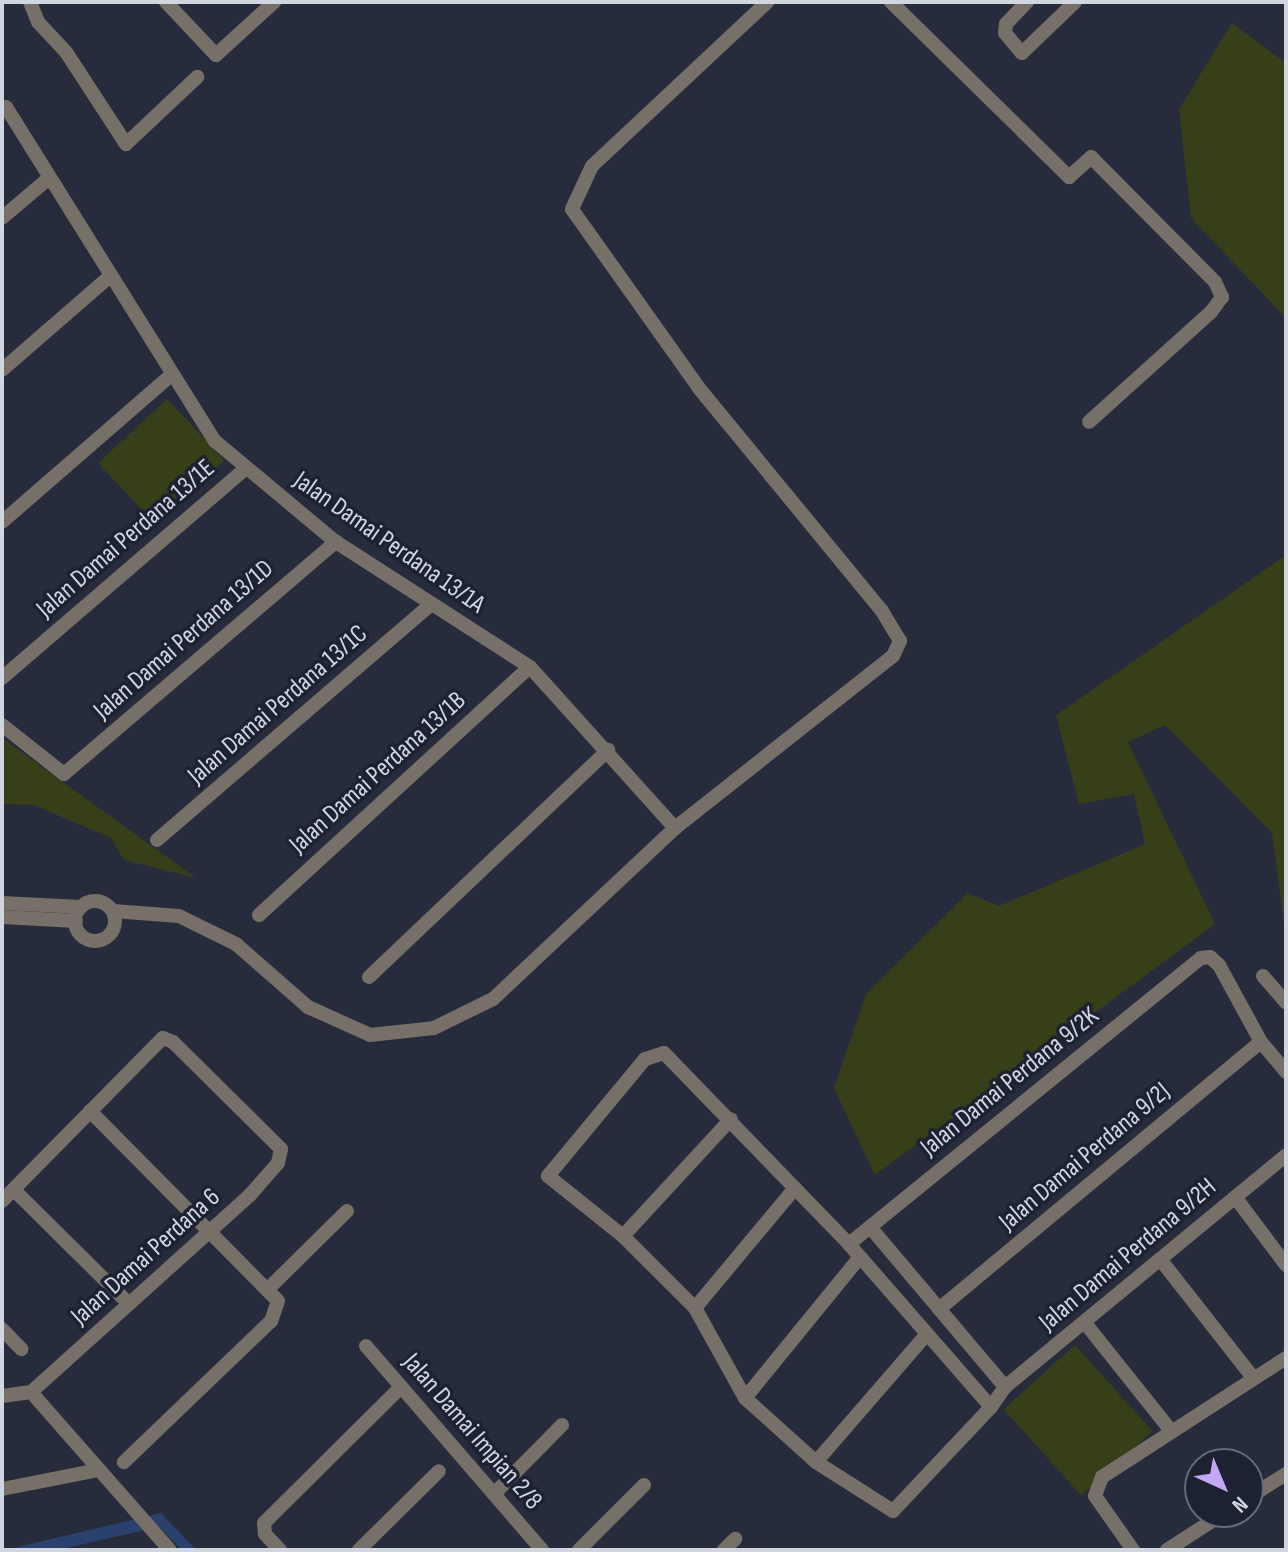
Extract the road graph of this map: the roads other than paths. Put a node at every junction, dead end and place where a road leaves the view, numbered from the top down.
1 (30, 2) edge
2 (166, 2) edge
3 (274, 2) edge
4 (767, 2) edge
5 (891, 2) edge
6 (1027, 2) edge
7 (1075, 2) edge
8 (197, 77) dead end
9 (6, 107) dead end
10 (49, 178) junction
11 (2, 218) edge
12 (110, 276) junction
13 (2, 370) edge
14 (170, 376) junction
15 (1089, 422) dead end
16 (246, 468) junction
17 (2, 522) edge
18 (336, 542) junction
19 (429, 606) junction
20 (530, 667) junction
21 (2, 678) edge
22 (2, 725) edge
23 (608, 750) junction
24 (675, 828) junction
25 (157, 840) dead end
26 (2, 903) edge
27 (113, 911) junction
28 (78, 914) junction
29 (259, 915) dead end
30 (132, 916) junction
31 (2, 917) edge
32 (114, 928) junction
33 (1263, 976) dead end
34 (369, 977) dead end
35 (1286, 1002) edge
36 (1261, 1042) junction
37 (1286, 1072) edge
38 (90, 1111) junction
39 (731, 1119) junction
40 (1286, 1155) edge
41 (795, 1188) junction
42 (14, 1190) junction
43 (1235, 1197) junction
44 (2, 1201) edge
45 (347, 1211) dead end
46 (870, 1227) junction
47 (209, 1233) junction
48 (623, 1236) junction
49 (849, 1244) junction
50 (860, 1257) junction
51 (1160, 1259) junction
52 (1286, 1265) edge
53 (273, 1295) junction
54 (129, 1304) junction
55 (695, 1308) junction
56 (939, 1309) junction
57 (1085, 1323) junction
58 (2, 1329) edge
59 (926, 1335) junction
60 (366, 1346) dead end
61 (21, 1349) dead end
62 (1286, 1358) edge
63 (1254, 1379) junction
64 (401, 1387) junction
65 (31, 1392) junction
66 (2, 1396) edge
67 (997, 1397) junction
68 (745, 1398) junction
69 (562, 1425) dead end
70 (1172, 1432) junction
71 (124, 1462) dead end
72 (816, 1462) junction
73 (99, 1470) junction
74 (439, 1471) dead end
75 (1286, 1474) edge
76 (644, 1485) dead end
77 (1264, 1488) edge
78 (2, 1489) edge
79 (494, 1494) junction
80 (1201, 1528) edge
81 (170, 1550) edge
82 (280, 1550) edge
83 (359, 1550) edge
84 (542, 1550) edge
85 (579, 1550) edge
86 (1133, 1550) edge
87 (1167, 1550) edge

1 - 8 street
2 - 3 street
4 - 24 street
5 - 15 street
6 - 7 street
9 - 10 street, Jalan Damai Perdana 13/1A
10 - 11 street
10 - 12 street, Jalan Damai Perdana 13/1A
12 - 13 street
12 - 14 street, Jalan Damai Perdana 13/1A
14 - 16 street, Jalan Damai Perdana 13/1A
14 - 17 street
16 - 18 street, Jalan Damai Perdana 13/1A
16 - 21 street, Jalan Damai Perdana 13/1E
18 - 19 street, Jalan Damai Perdana 13/1A
18 - 22 street, Jalan Damai Perdana 13/1D
19 - 20 street, Jalan Damai Perdana 13/1A
19 - 25 street, Jalan Damai Perdana 13/1C
20 - 23 street, Jalan Damai Perdana 13/1A
20 - 29 street, Jalan Damai Perdana 13/1B
23 - 24 street, Jalan Damai Perdana 13/1A
23 - 34 street
24 - 30 street
26 - 28 street
27 - 28 street
27 - 30 street
27 - 32 street
28 - 31 street
28 - 32 street
30 - 32 street
33 - 35 street
36 - 37 street
36 - 46 street, Jalan Damai Perdana 9/2K
36 - 56 street, Jalan Damai Perdana 9/2J
38 - 42 street
38 - 47 street
38 - 47 street, Jalan Damai Perdana 6
39 - 41 street
39 - 48 street
39 - 48 street
40 - 43 street, Jalan Damai Perdana 9/2H
41 - 49 street
41 - 55 street
42 - 44 street
42 - 54 street
43 - 51 street, Jalan Damai Perdana 9/2H
43 - 52 street
45 - 53 street
46 - 49 street, Jalan Damai Perdana 9/2K
46 - 56 street
47 - 53 street
47 - 54 street, Jalan Damai Perdana 6
48 - 55 street
49 - 50 street
50 - 59 street
50 - 68 street
51 - 57 street, Jalan Damai Perdana 9/2H
51 - 63 street
53 - 71 street
54 - 65 street, Jalan Damai Perdana 6
55 - 68 street
56 - 67 street
57 - 67 street, Jalan Damai Perdana 9/2H
57 - 70 street
58 - 61 street
59 - 67 street
59 - 72 street
60 - 64 street, Jalan Damai Impian 2/8
62 - 63 street
63 - 70 street
64 - 79 street, Jalan Damai Impian 2/8
64 - 82 street
65 - 66 street
65 - 73 street
67 - 72 street, Jalan Damai Perdana 9/2H
68 - 72 street
69 - 79 street
70 - 86 street
73 - 78 street
73 - 81 street
74 - 83 street
75 - 77 street
76 - 85 street
79 - 84 street, Jalan Damai Impian 2/8
80 - 87 street

